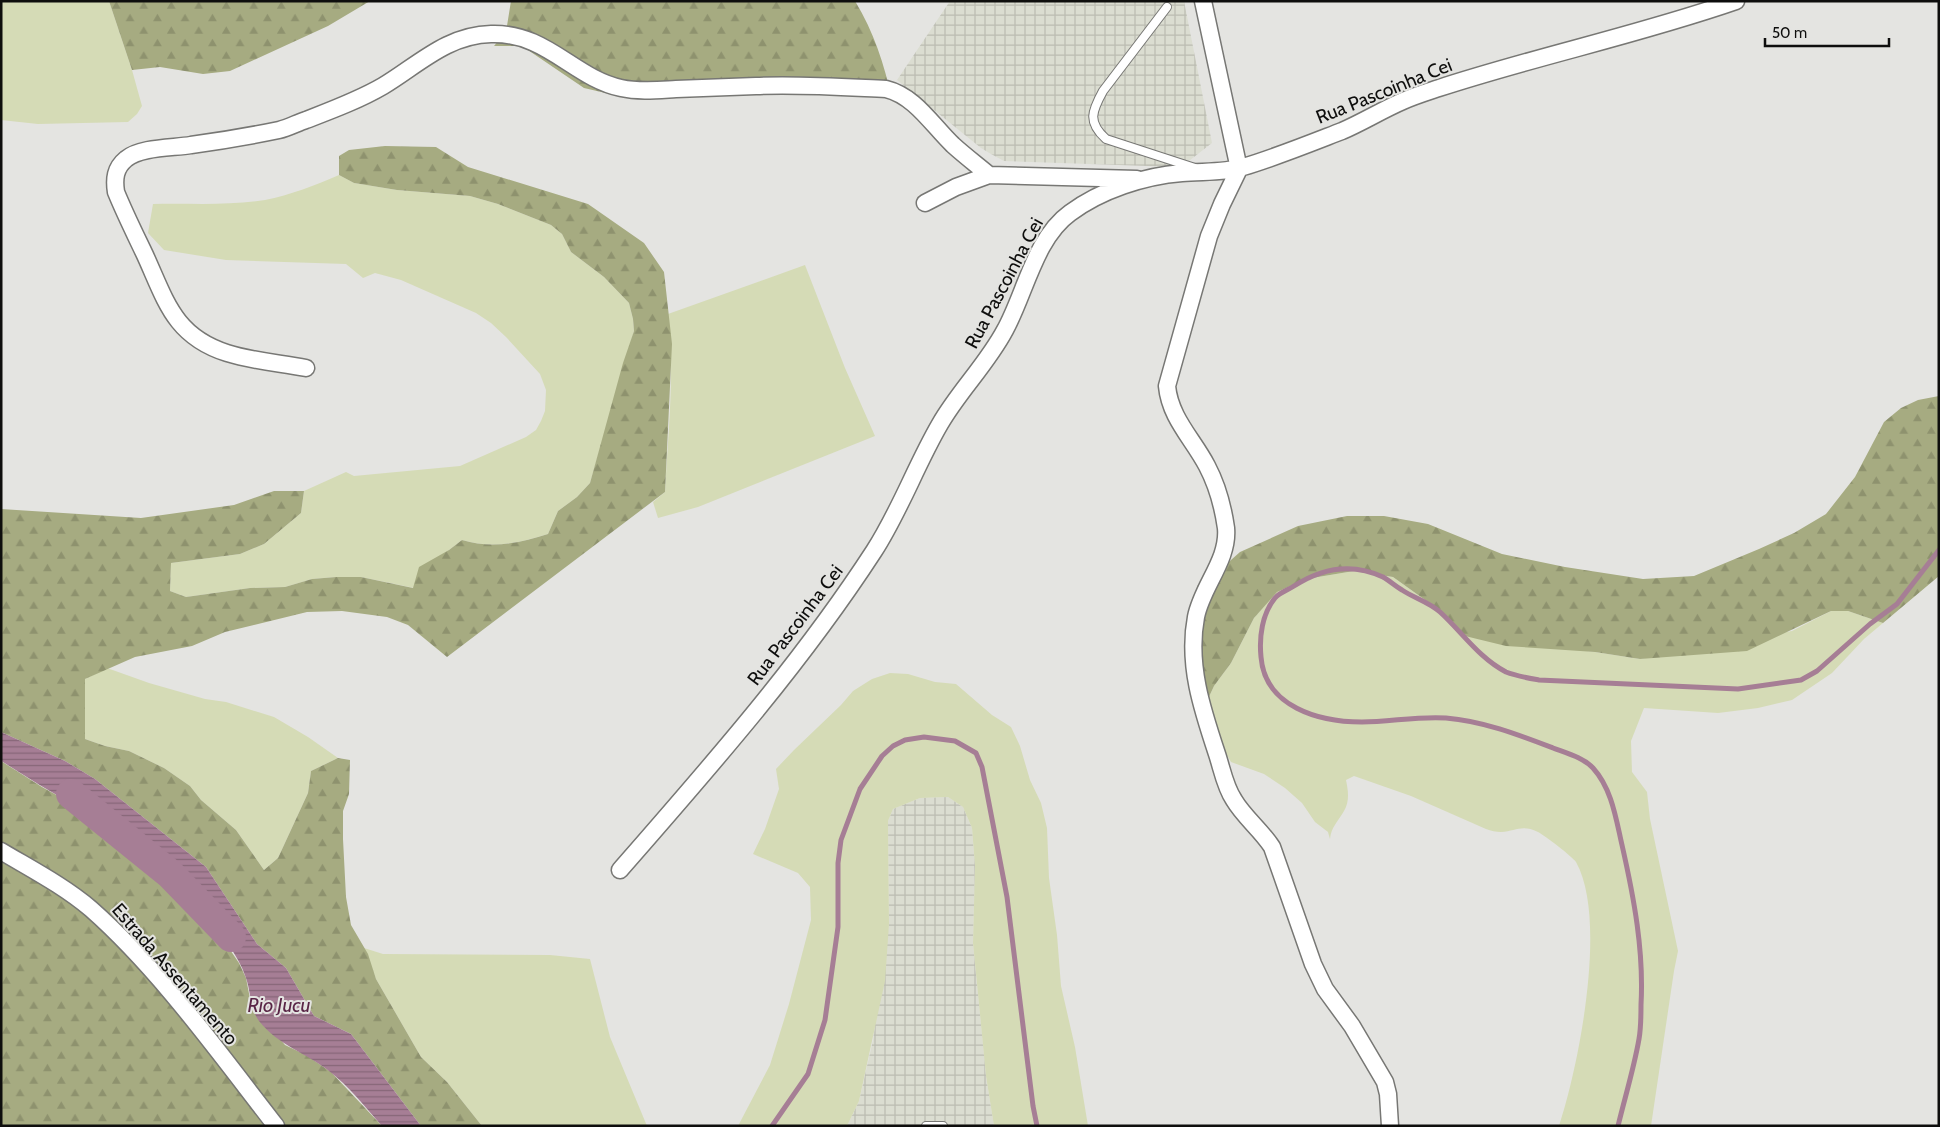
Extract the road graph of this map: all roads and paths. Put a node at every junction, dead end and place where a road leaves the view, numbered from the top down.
1 (1736, 1) edge
2 (1206, 2) edge
3 (1167, 7) dead end
4 (1239, 169) junction
5 (1206, 171) junction
6 (988, 175) junction
7 (1141, 179) junction
8 (925, 203) dead end
9 (306, 368) dead end
10 (1, 851) edge
11 (620, 870) dead end
12 (276, 1126) edge
13 (926, 1126) edge
14 (943, 1126) edge
15 (1390, 1126) edge

1 - 4 street, Rua Pascoinha Cei
2 - 4 street
3 - 5 lane
4 - 5 street, Rua Pascoinha Cei
4 - 15 street
5 - 7 street, Rua Pascoinha Cei
6 - 7 street
6 - 8 street
6 - 9 street
7 - 11 street, Rua Pascoinha Cei
10 - 12 street, Estrada Assentamento
13 - 14 lane

